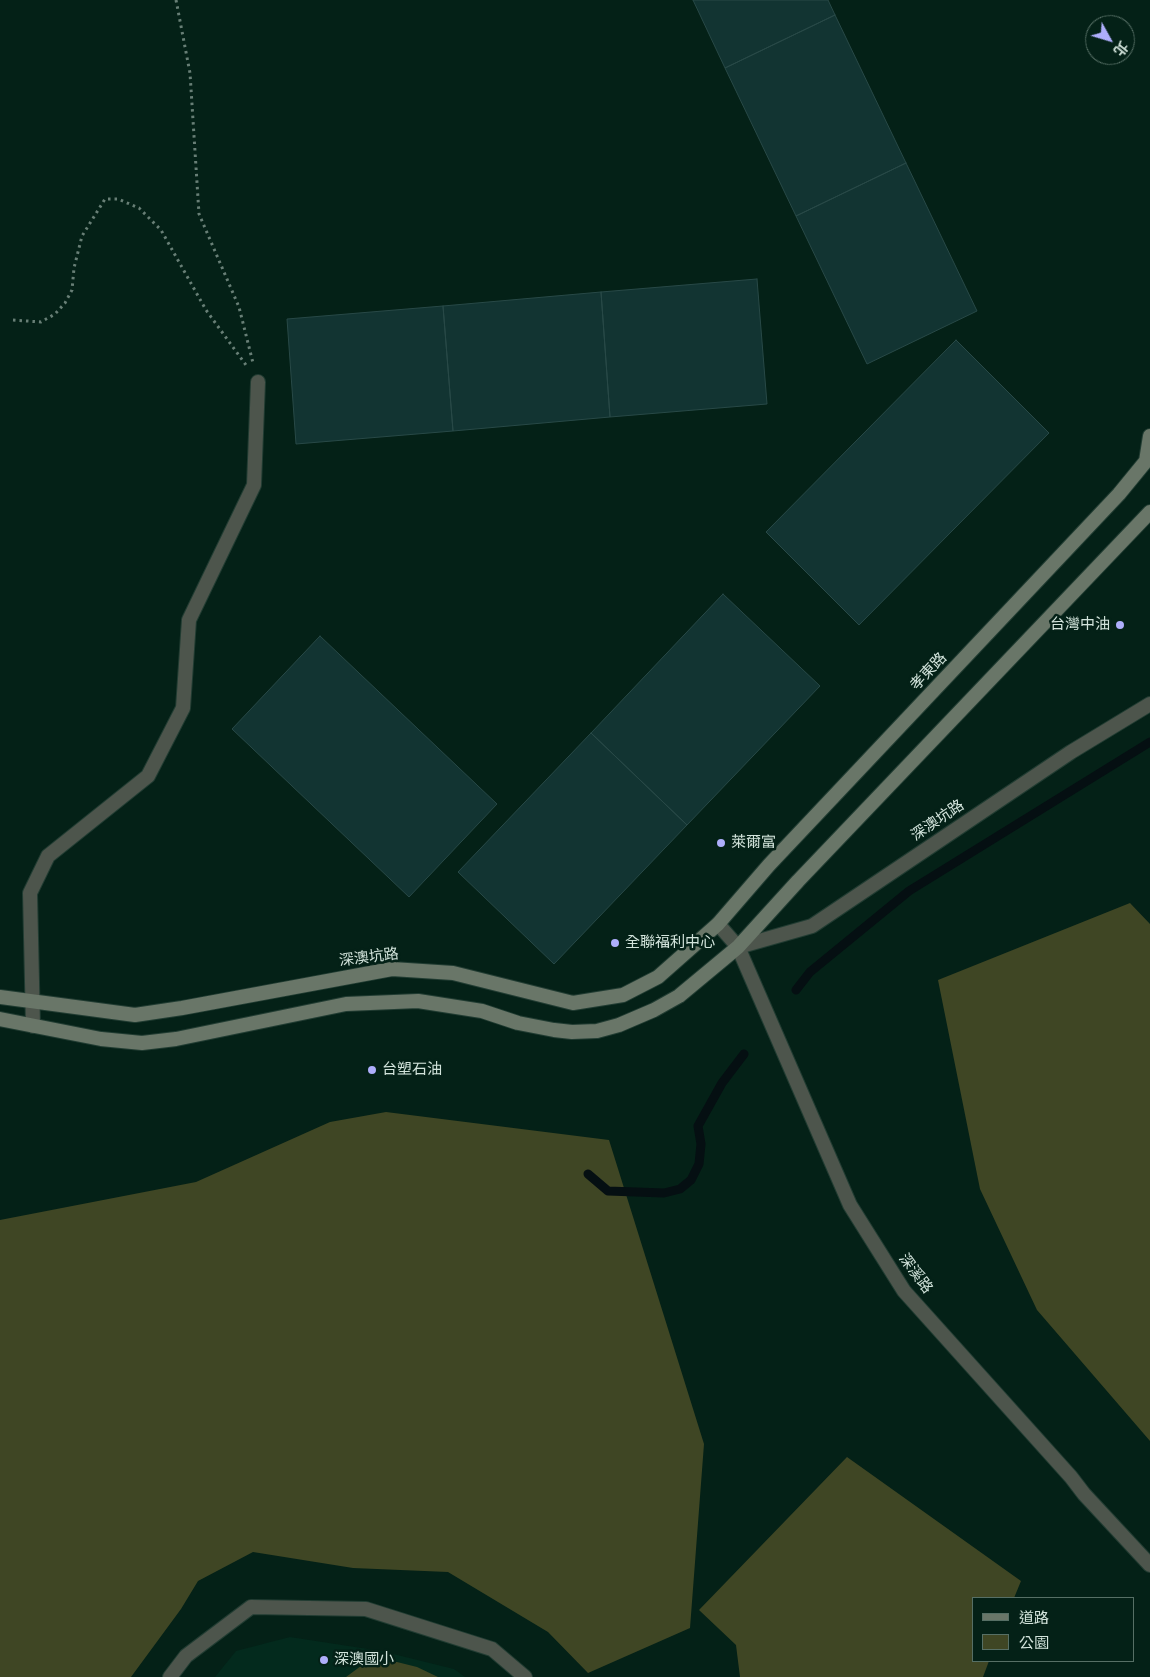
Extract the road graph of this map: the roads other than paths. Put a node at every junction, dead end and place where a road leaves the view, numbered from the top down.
1 (258, 382) road end
2 (1150, 436) edge
3 (1150, 512) edge
4 (1150, 704) edge
5 (718, 924) junction
6 (738, 947) junction
7 (0, 997) edge
8 (33, 1002) junction
9 (0, 1019) edge
10 (33, 1026) junction
11 (1150, 1565) edge
12 (170, 1677) edge
13 (525, 1677) edge

1 - 8 street
2 - 5 main road, 孝東路
3 - 6 main road
4 - 6 street, 深澳坑路
5 - 6 street
5 - 8 main road, 深澳坑路
6 - 10 main road, 深澳坑路
6 - 11 street, 深溪路
7 - 8 main road, 深澳坑路
8 - 10 street
9 - 10 main road, 深澳坑路
12 - 13 street

